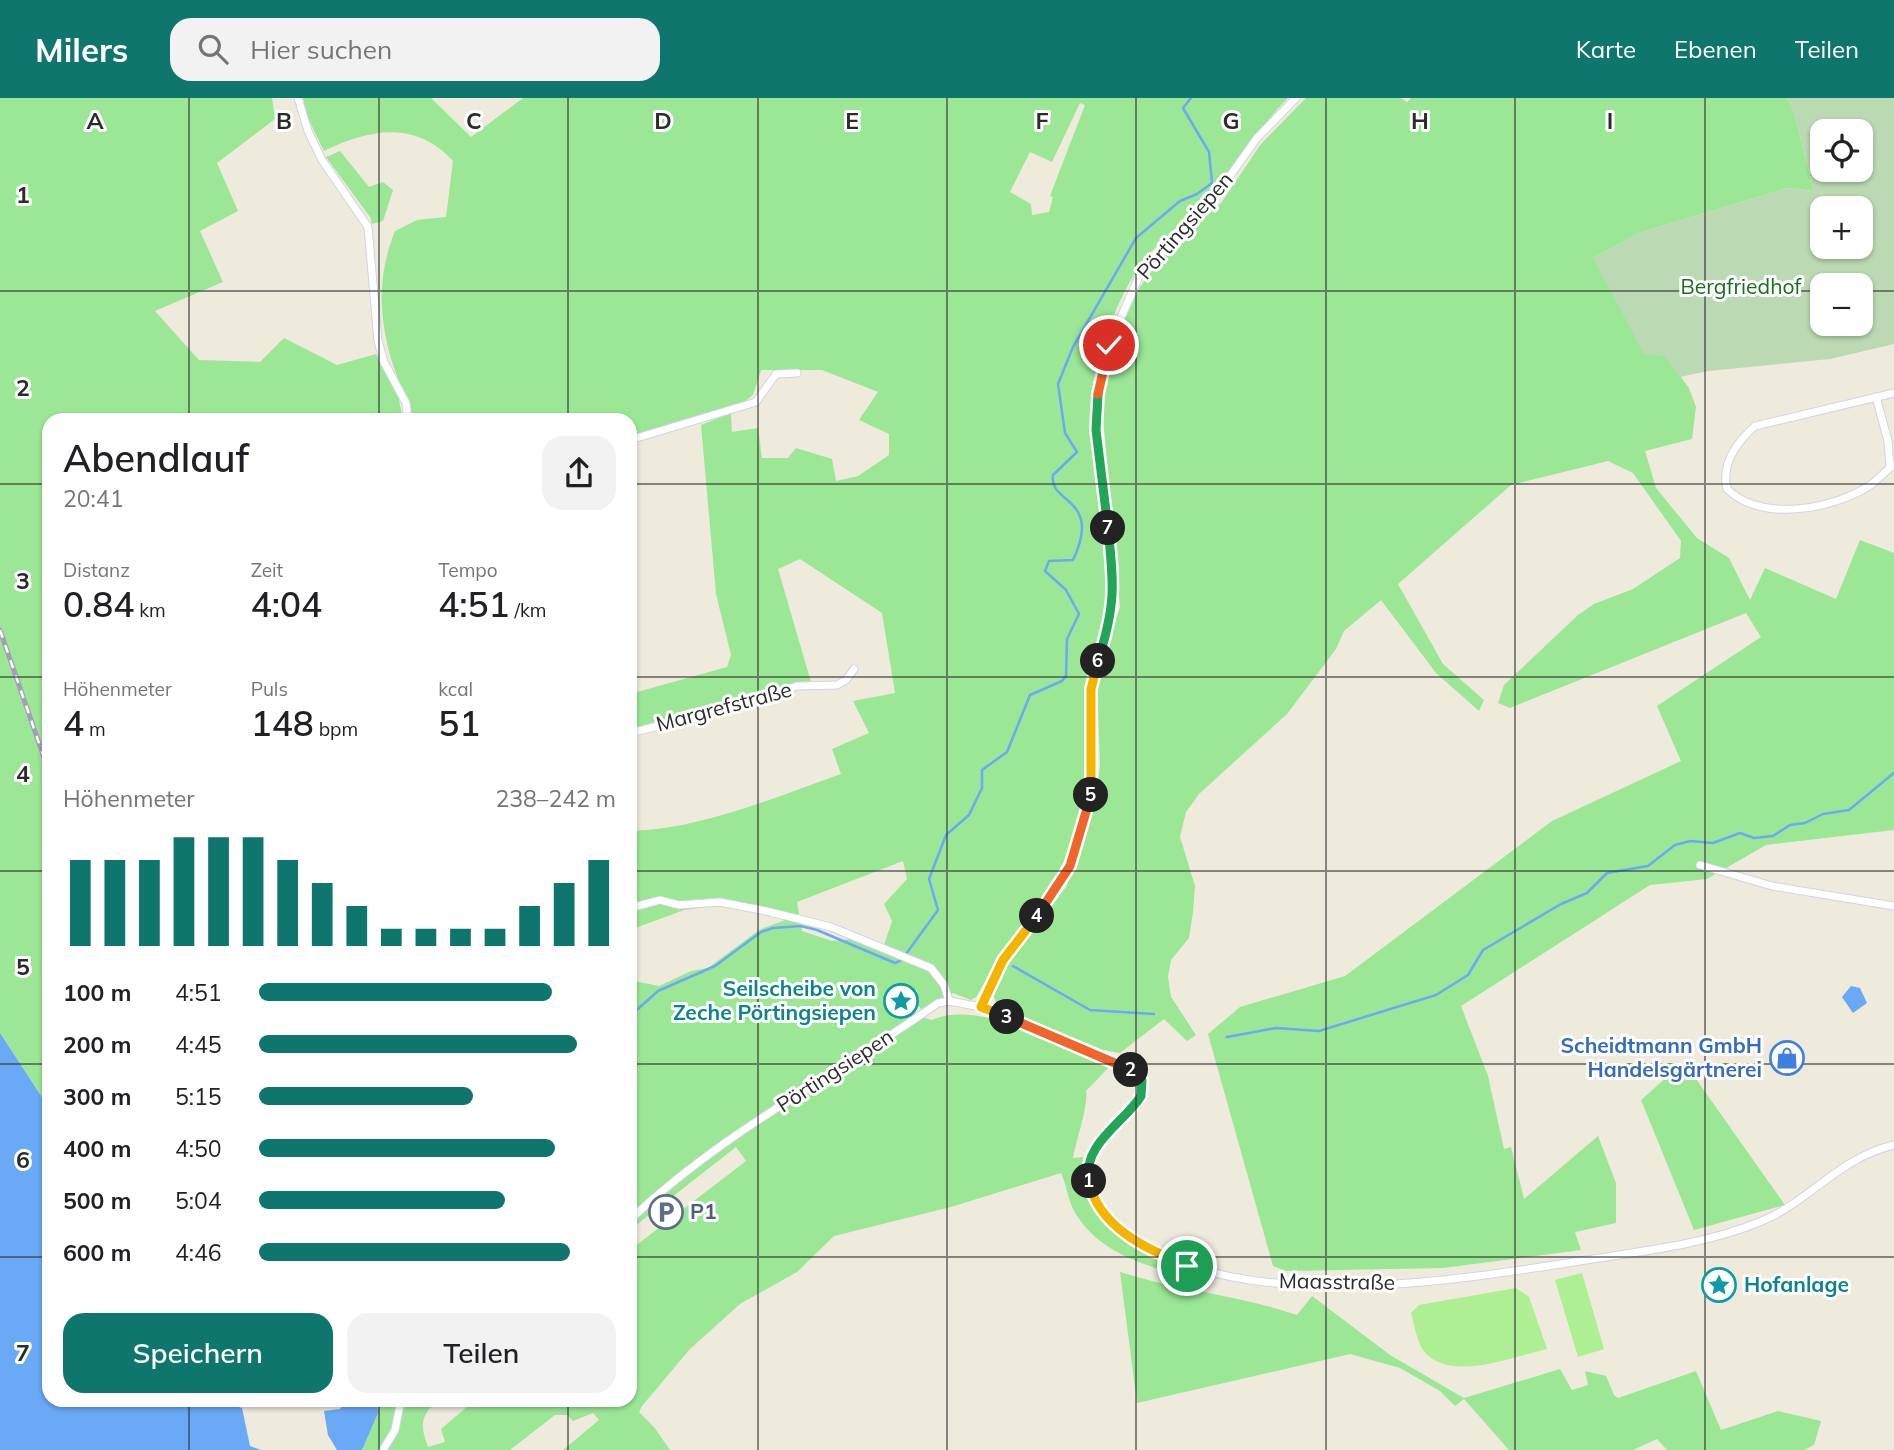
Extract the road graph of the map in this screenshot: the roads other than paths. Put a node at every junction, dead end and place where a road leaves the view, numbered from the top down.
1 (298, 98) edge
2 (1296, 98) edge
3 (797, 373) dead end
4 (1894, 393) edge
5 (1876, 397) junction
6 (407, 413) edge
7 (637, 438) edge
8 (1892, 466) edge
9 (854, 670) dead end
10 (637, 731) edge
11 (1700, 865) dead end
12 (637, 906) edge
13 (1894, 906) edge
14 (948, 1001) junction
15 (981, 1007) junction
16 (1894, 1145) edge
17 (637, 1213) edge
18 (399, 1407) edge
19 (383, 1450) edge

1 - 6 street
2 - 15 street, Pörtingsiepen
3 - 7 street
4 - 5 street
5 - 8 street
5 - 8 street
9 - 10 street, Margrefstraße
11 - 13 street
12 - 14 street
14 - 15 street
14 - 17 street, Pörtingsiepen
15 - 16 street, Maasstraße
18 - 19 street

